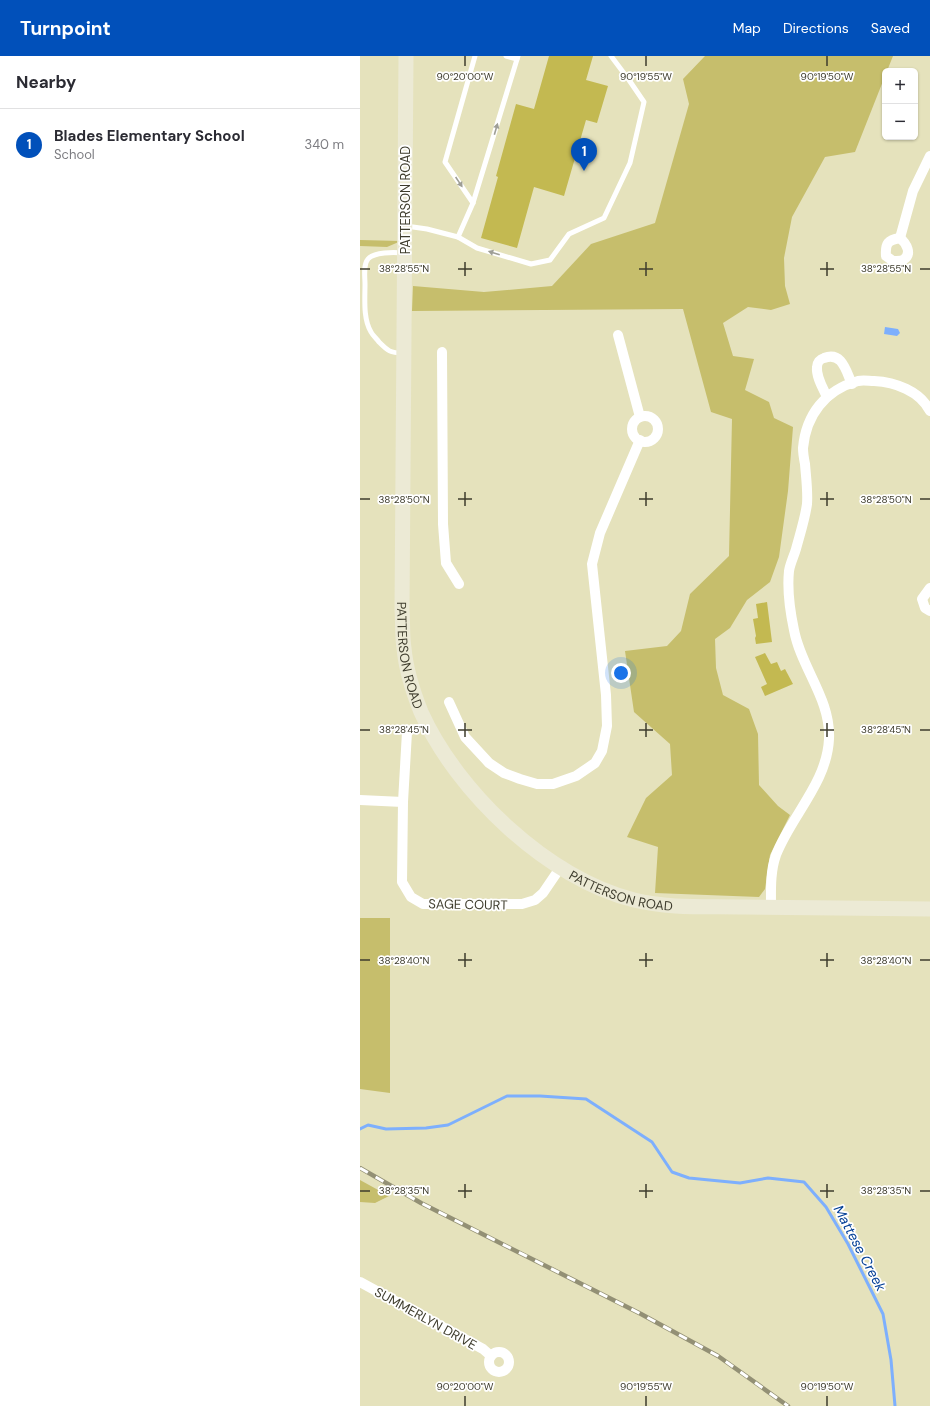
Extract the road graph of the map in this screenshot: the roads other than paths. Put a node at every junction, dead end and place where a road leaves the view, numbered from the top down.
1 (406, 56) edge
2 (475, 56) edge
3 (506, 56) edge
4 (611, 56) edge
5 (518, 57) edge
6 (930, 156) edge
7 (473, 202) junction
8 (405, 226) junction
9 (458, 237) junction
10 (900, 238) dead end
11 (405, 253) junction
12 (618, 335) dead end
13 (442, 352) dead end
14 (404, 353) junction
15 (852, 384) junction
16 (827, 397) junction
17 (930, 411) edge
18 (640, 417) junction
19 (640, 440) junction
20 (459, 584) dead end
21 (930, 588) edge
22 (930, 611) edge
23 (449, 702) dead end
24 (407, 732) dead end
25 (360, 800) edge
26 (403, 802) junction
27 (560, 868) junction
28 (771, 908) junction
29 (930, 909) edge
30 (360, 1282) edge
31 (490, 1356) dead end

1 - 8 street, PATTERSON ROAD
2 -> 7 lane
3 - 5 lane
4 -> 9 lane
7 -> 5 lane
6 - 10 street
7 - 9 lane
8 - 9 lane
8 - 11 street, PATTERSON ROAD
11 - 14 street, PATTERSON ROAD
11 - 14 lane
12 - 18 street
13 - 20 street
14 - 27 street, PATTERSON ROAD
15 - 16 street
15 - 16 street
15 - 17 street
16 - 28 street
18 - 19 street
18 - 19 street
19 - 23 street
21 - 22 street
24 - 26 street, SAGE COURT
25 - 26 street
26 - 27 street, SAGE COURT
27 - 28 street, PATTERSON ROAD
28 - 29 street, PATTERSON ROAD
30 - 31 street, SUMMERLYN DRIVE

